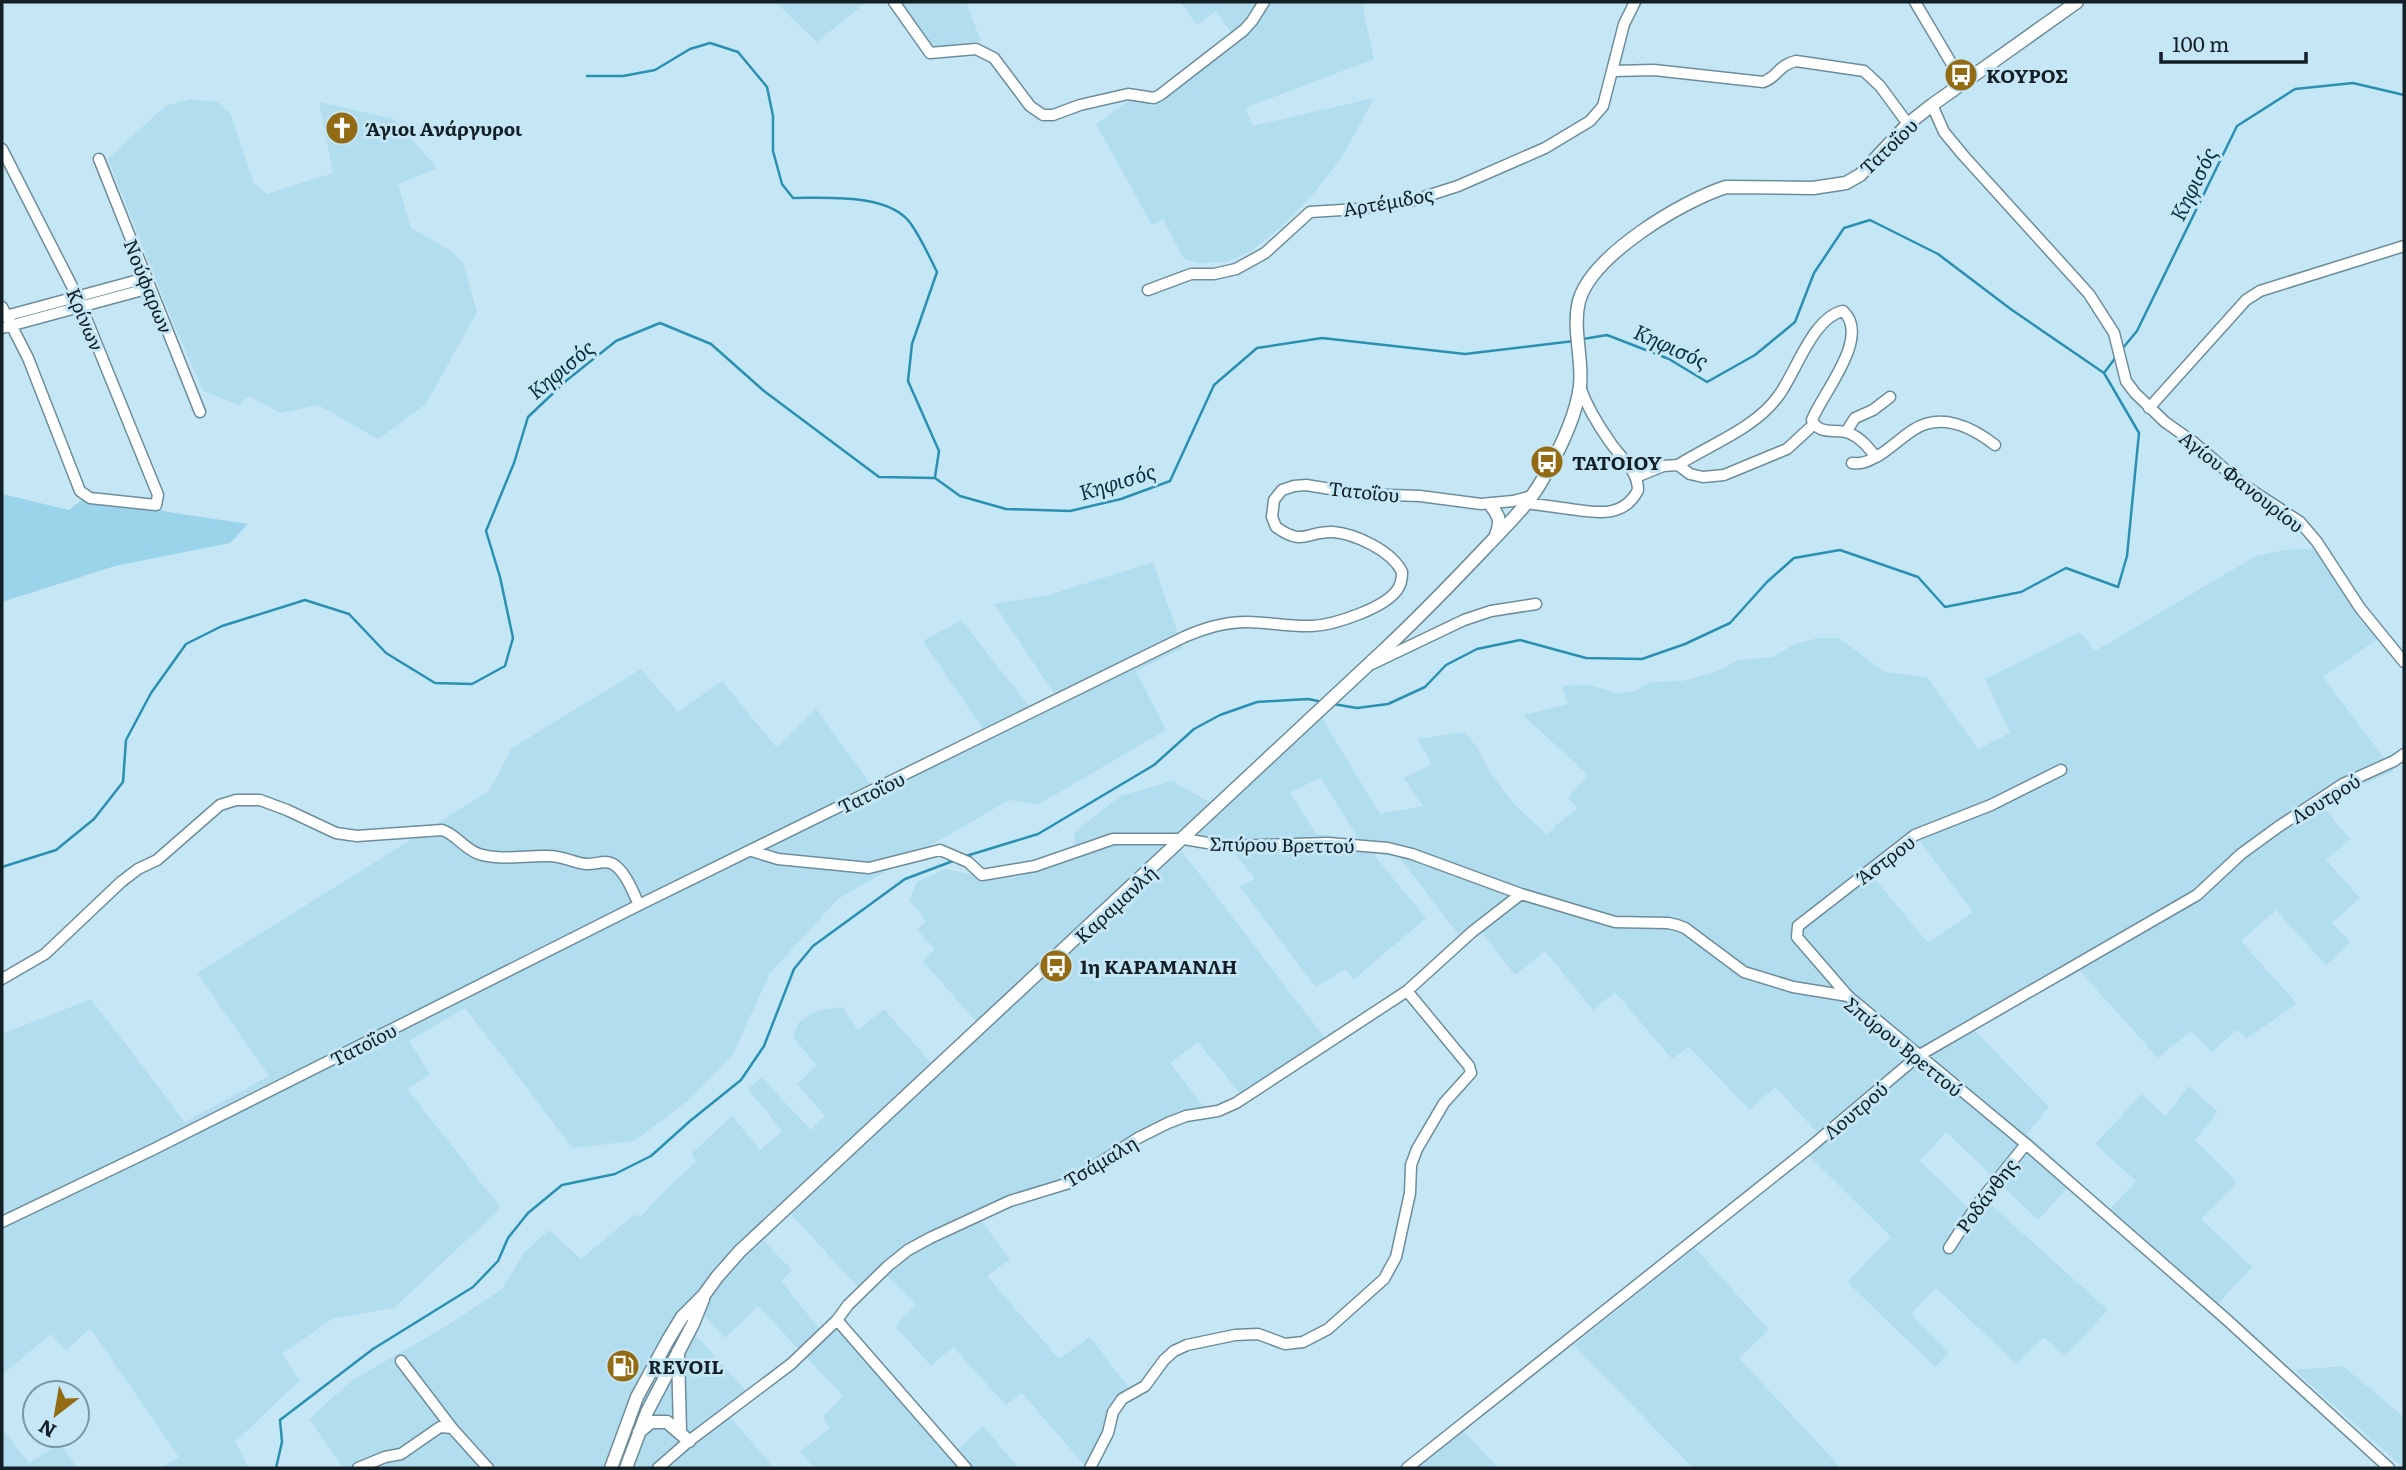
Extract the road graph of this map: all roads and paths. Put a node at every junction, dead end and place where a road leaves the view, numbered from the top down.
1 (894, 2) edge
2 (1264, 2) edge
3 (1635, 2) edge
4 (1915, 2) edge
5 (2077, 2) edge
6 (1614, 71) junction
7 (1963, 83) junction
8 (1932, 105) junction
9 (1908, 124) junction
10 (2, 149) edge
11 (99, 159) dead end
12 (2404, 246) edge
13 (148, 283) junction
14 (1148, 290) dead end
15 (79, 301) junction
16 (5, 319) edge
17 (1580, 386) junction
18 (1890, 397) dead end
19 (2148, 408) junction
20 (200, 412) dead end
21 (1813, 425) junction
22 (1846, 432) junction
23 (1995, 445) dead end
24 (1876, 457) junction
25 (1852, 463) dead end
26 (1678, 465) junction
27 (1636, 477) junction
28 (1472, 502) junction
29 (1527, 502) junction
30 (1492, 507) junction
31 (1495, 538) junction
32 (1536, 604) dead end
33 (2404, 662) edge
34 (1366, 667) junction
35 (2404, 754) edge
36 (2061, 770) dead end
37 (1184, 839) junction
38 (752, 851) junction
39 (1521, 894) junction
40 (639, 905) junction
41 (2, 979) edge
42 (1408, 990) junction
43 (1848, 996) junction
44 (1918, 1056) junction
45 (2026, 1144) junction
46 (2, 1222) edge
47 (1949, 1248) dead end
48 (704, 1296) junction
49 (837, 1320) junction
50 (678, 1350) junction
51 (401, 1361) dead end
52 (452, 1428) junction
53 (639, 1432) junction
54 (685, 1436) junction
55 (358, 1468) edge
56 (488, 1468) edge
57 (611, 1468) edge
58 (626, 1468) edge
59 (658, 1468) edge
60 (966, 1468) edge
61 (1090, 1468) edge
62 (1407, 1468) edge
63 (2389, 1468) edge

1 - 2 street
3 - 6 street, Αρτέμιδος
4 - 7 street
5 - 7 main road, Τατοΐου
6 - 9 street
6 - 14 street, Αρτέμιδος
7 - 8 main road, Τατοΐου
8 - 9 main road, Τατοΐου
8 - 19 street, Αγίου Φανουρίου
9 - 17 main road, Τατοΐου
10 - 15 street, Κρίνων
11 - 13 street, Νούφαρων
12 - 19 street
13 - 15 street
13 - 20 street, Νούφαρων
15 - 16 street
15 - 16 street, Κρίνων
17 - 27 street
17 - 29 main road, Τατοΐου
18 - 22 street
19 - 33 street, Αγίου Φανουρίου
21 - 22 street
21 - 26 street
21 - 26 street
22 - 24 street
23 - 24 street
24 - 25 street
26 - 27 street
27 - 29 street
28 - 29 street, Τατοΐου
28 - 30 street, Τατοΐου
28 - 38 street, Τατοΐου
29 - 30 street, Τατοΐου
29 - 31 main road, Καραμανλή
30 - 31 main road
31 - 34 main road, Καραμανλή
32 - 34 street
34 - 37 main road, Καραμανλή
35 - 44 street, Λουτρού
36 - 43 street, Άστρου
37 - 38 street, Σπύρου Βρεττού
37 - 39 street, Σπύρου Βρεττού
37 - 48 main road, Καραμανλή
38 - 40 street, Τατοΐου
39 - 42 street, Τσάμαλη
39 - 43 street, Σπύρου Βρεττού
40 - 41 street
40 - 46 street, Τατοΐου
42 - 49 street, Τσάμαλη
42 - 61 street
43 - 44 street, Σπύρου Βρεττού
44 - 45 street, Σπύρου Βρεττού
44 - 62 street, Λουτρού
45 - 47 street, Ροδάνθης
45 - 63 street, Σπύρου Βρεττού
48 - 50 main road, Καραμανλή
48 - 57 main road, Καραμανλή
49 - 54 street, Τσάμαλη
49 - 60 street
50 - 53 main road, Καραμανλή
50 - 54 main road
51 - 52 street
52 - 55 street
52 - 56 street
53 - 54 main road
53 - 58 main road, Καραμανλή
54 - 59 street, Τσάμαλη

